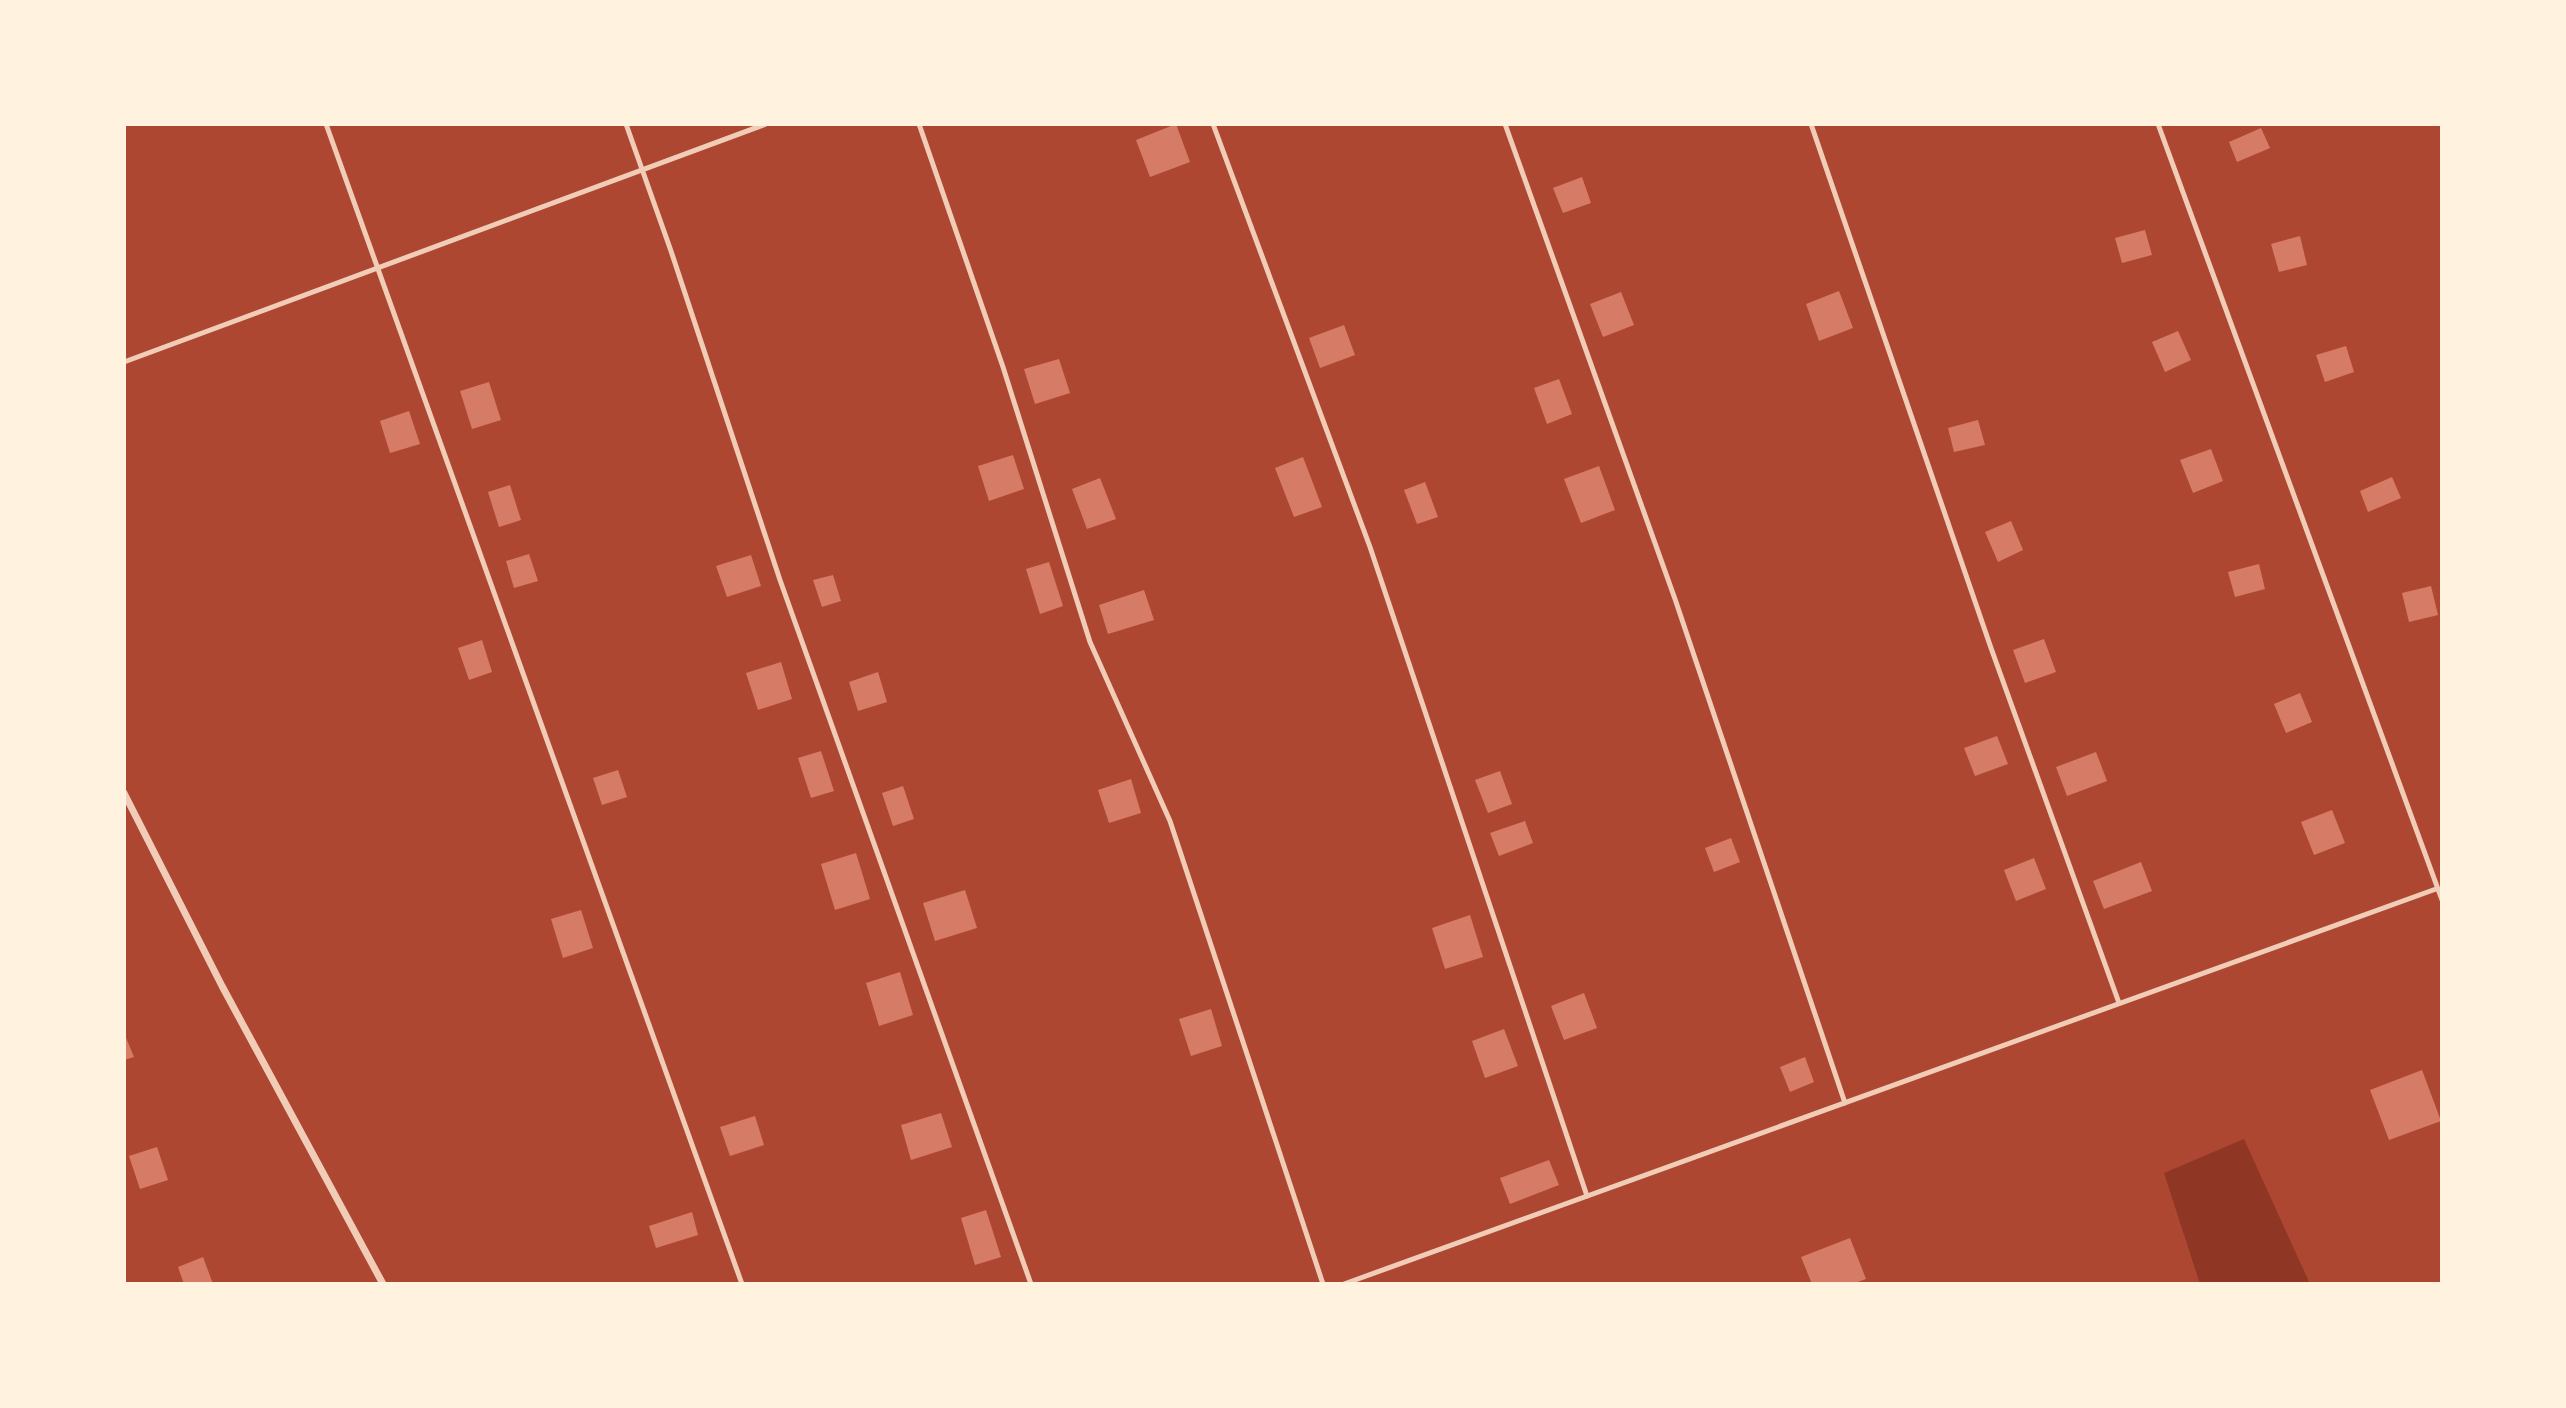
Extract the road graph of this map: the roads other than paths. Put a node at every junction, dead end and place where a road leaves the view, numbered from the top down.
1 (326, 124) edge
2 (626, 124) edge
3 (766, 124) edge
4 (919, 124) edge
5 (1213, 124) edge
6 (1505, 124) edge
7 (1811, 124) edge
8 (2158, 124) edge
9 (642, 170) junction
10 (378, 268) junction
11 (124, 362) edge
12 (124, 793) edge
13 (2436, 889) junction
14 (2442, 900) edge
15 (2119, 1003) junction
16 (1845, 1102) junction
17 (1587, 1196) junction
18 (383, 1284) edge
19 (742, 1284) edge
20 (1031, 1284) edge
21 (1323, 1284) edge
22 (1344, 1284) edge

1 - 10 lane
2 - 9 lane
3 - 9 lane
4 - 21 lane
5 - 17 lane
6 - 16 lane
7 - 15 lane
8 - 13 lane
9 - 10 lane
9 - 20 lane
10 - 11 lane
10 - 19 lane
12 - 18 street
13 - 14 lane
13 - 15 lane
15 - 16 lane
16 - 17 lane
17 - 22 lane

